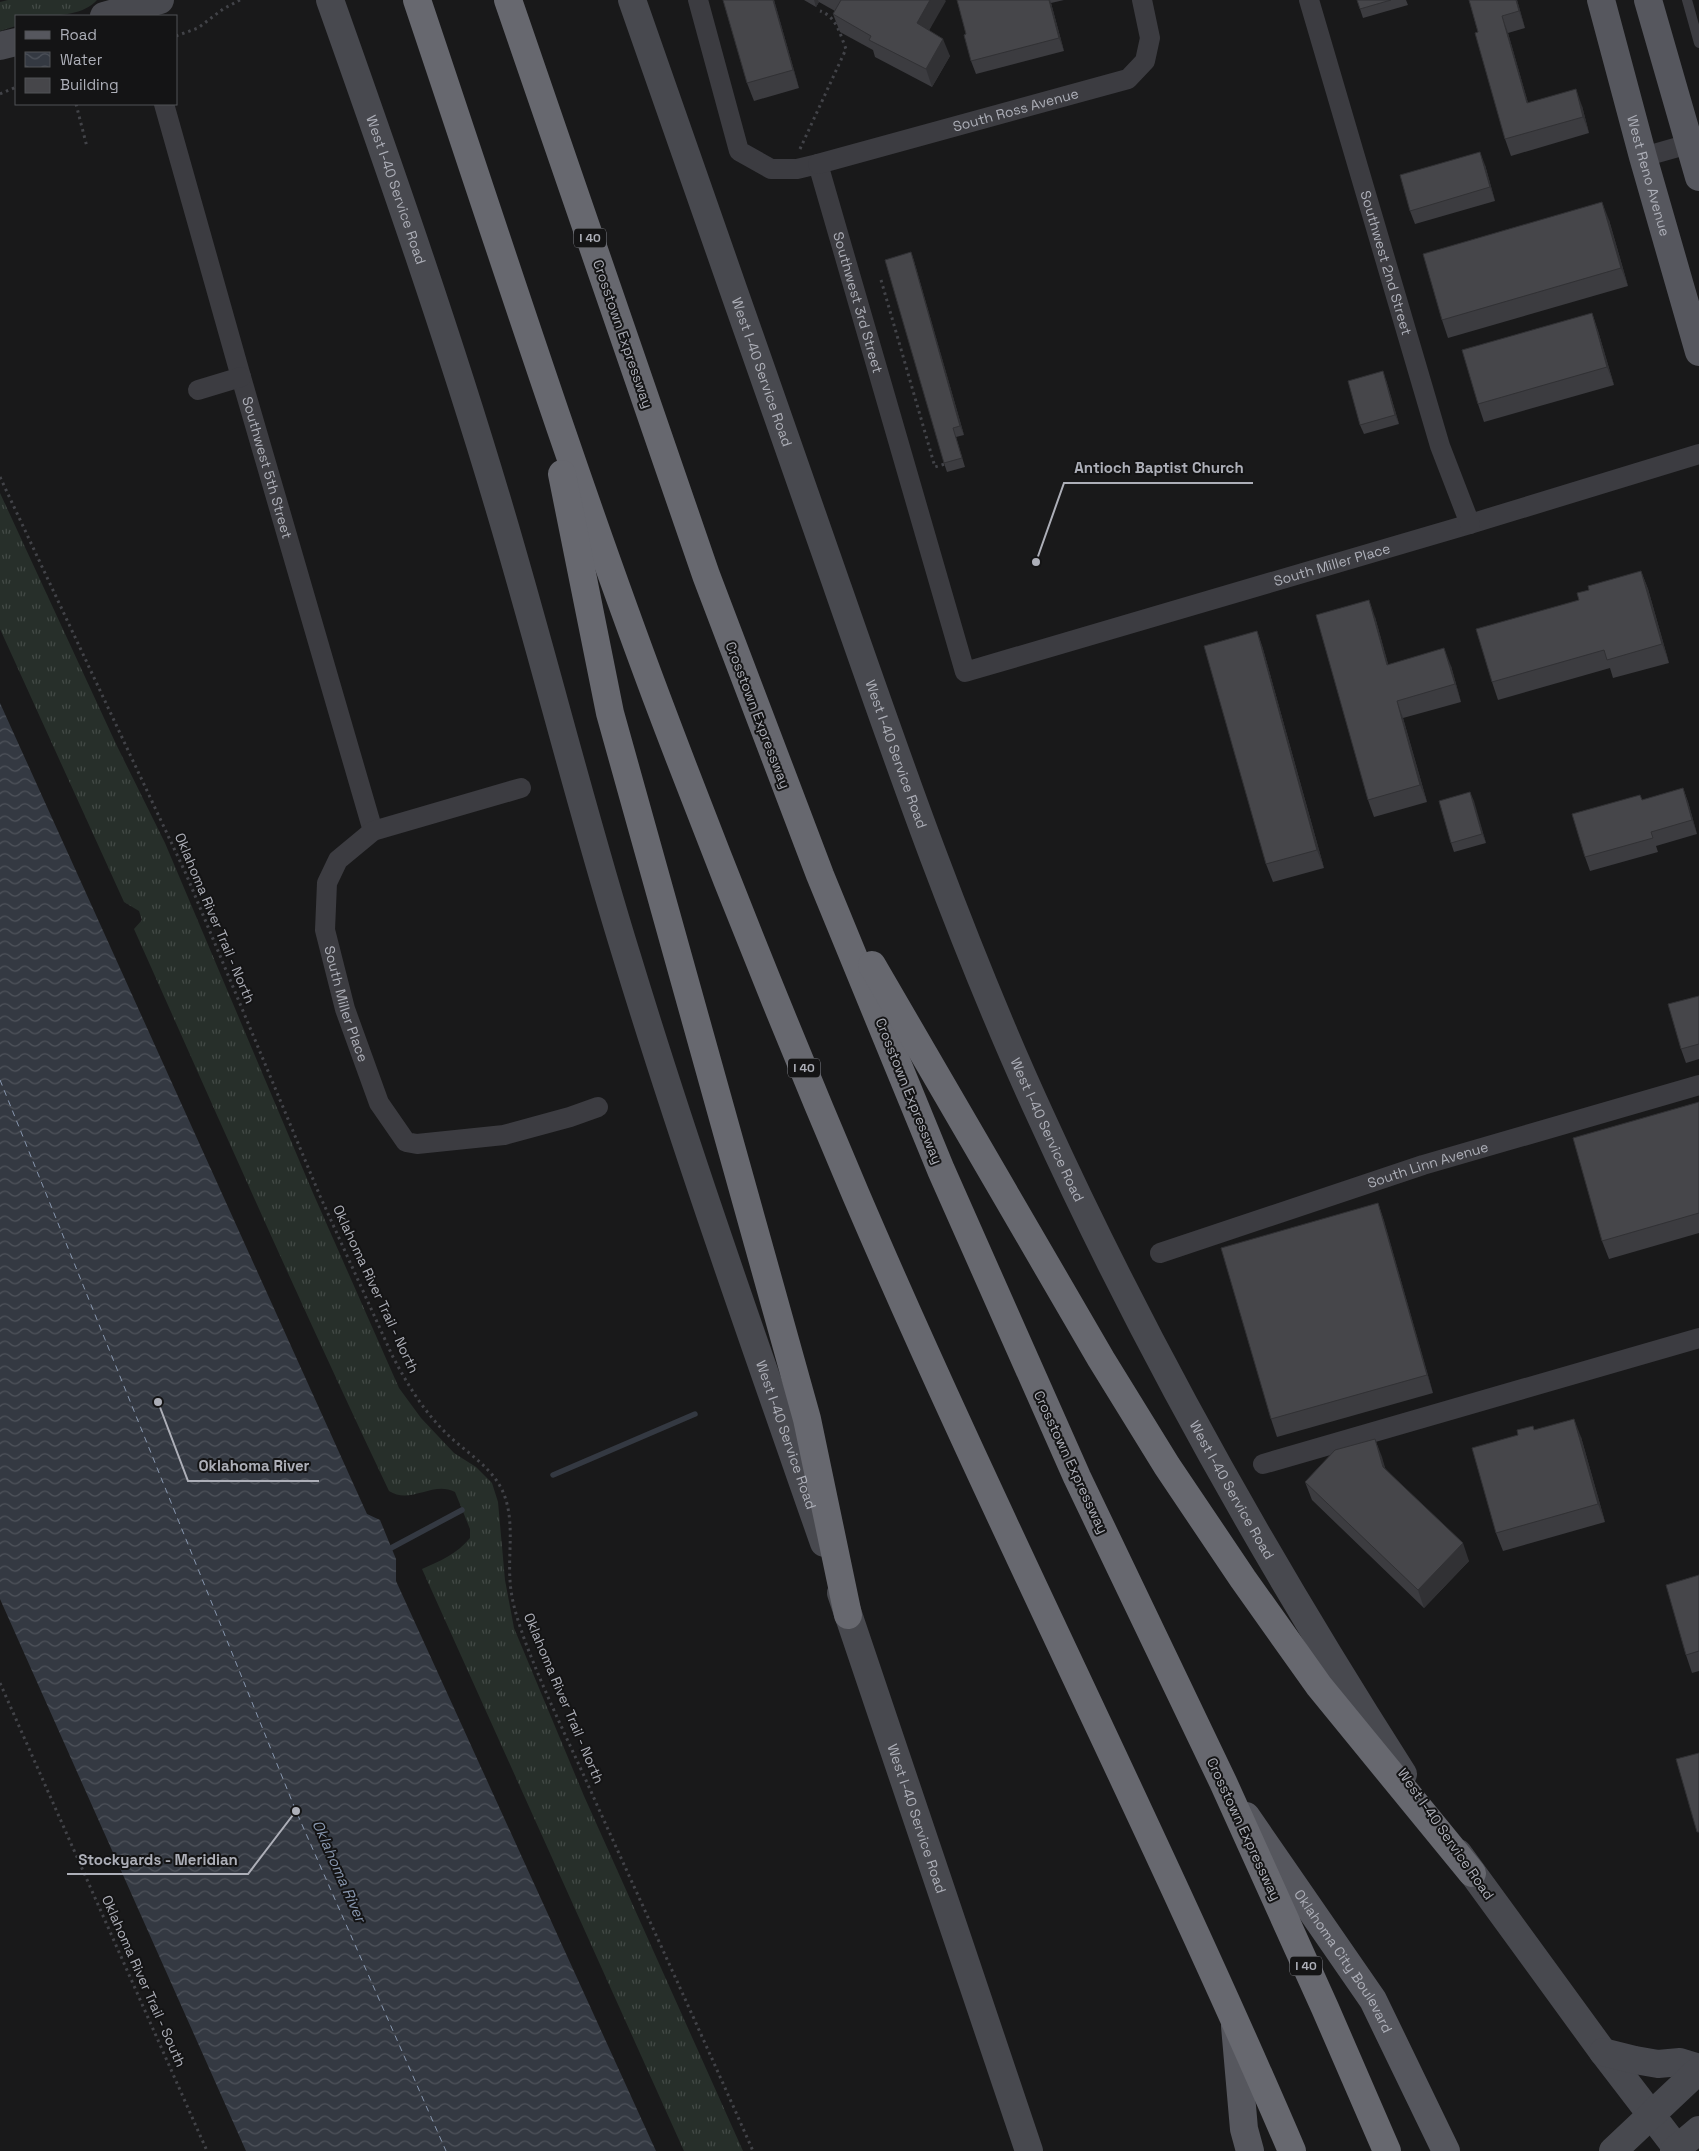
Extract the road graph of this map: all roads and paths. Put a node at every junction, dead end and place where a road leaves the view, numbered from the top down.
1 (240, 0) edge
2 (330, 0) edge
3 (508, 0) edge
4 (632, 0) edge
5 (698, 0) edge
6 (1142, 0) edge
7 (1309, 0) edge
8 (1601, 0) edge
9 (1648, 0) edge
10 (1687, 0) edge
11 (143, 6) edge
12 (419, 7) edge
13 (820, 11) dead end
14 (108, 15) edge
15 (178, 35) edge
16 (15, 42) edge
17 (1699, 43) edge
18 (0, 46) edge
19 (15, 87) edge
20 (0, 94) edge
21 (76, 105) edge
22 (164, 105) edge
23 (1694, 142) edge
24 (87, 147) dead end
25 (1643, 157) junction
26 (818, 164) junction
27 (797, 169) junction
28 (1699, 177) edge
29 (881, 280) dead end
30 (1699, 352) edge
31 (241, 377) junction
32 (544, 379) junction
33 (198, 390) dead end
34 (1699, 454) edge
35 (945, 464) edge
36 (0, 477) edge
37 (1470, 524) junction
38 (965, 672) joint
39 (521, 788) dead end
40 (372, 831) junction
41 (820, 875) junction
42 (1699, 1085) edge
43 (598, 1107) dead end
44 (1160, 1253) dead end
45 (1699, 1338) edge
46 (1263, 1464) dead end
47 (848, 1615) junction
48 (0, 1683) edge
49 (1223, 1782) junction
50 (1472, 1873) junction
51 (1234, 2019) junction
52 (1603, 2052) junction
53 (1699, 2069) edge
54 (1652, 2115) junction
55 (1699, 2130) edge
56 (1441, 2142) edge
57 (1677, 2150) edge
58 (207, 2151) edge
59 (753, 2151) edge
60 (1029, 2151) edge
61 (1250, 2151) edge
62 (1292, 2151) edge
63 (1387, 2151) edge
64 (1613, 2151) edge

1 - 15 path
2 - 47 main road, West I-40 Service Road
3 - 41 highway, Crosstown Expressway / I 40
4 - 50 main road, West I-40 Service Road
5 - 27 street
6 - 26 street, South Ross Avenue
7 - 37 street, Southwest 2nd Street
8 - 25 main road, West Reno Avenue
9 - 23 main road
10 - 17 lane
11 - 14 main road
12 - 32 highway, I 40
13 - 27 path
16 - 18 main road
19 - 20 path
21 - 24 path
22 - 31 street, Southwest 5th Street
23 - 25 street
23 - 28 main road
25 - 30 main road, West Reno Avenue
26 - 27 street
26 - 38 street, Southwest 3rd Street
29 - 35 path
31 - 33 street
31 - 40 street, Southwest 5th Street
32 - 47 highway
32 - 51 highway, I 40
34 - 37 street, South Miller Place
36 - 59 path, Oklahoma River Trail - North
37 - 38 street, South Miller Place
39 - 40 street, South Miller Place
40 - 43 street, South Miller Place
41 - 49 highway, Crosstown Expressway / I 40
41 - 50 highway
42 - 44 street, South Linn Avenue
45 - 46 street
47 - 60 main road, West I-40 Service Road
48 - 58 path, Oklahoma River Trail - South
49 - 56 main road, Oklahoma City Boulevard
49 - 63 highway, Crosstown Expressway / I 40
50 - 52 main road, West I-40 Service Road
51 - 61 main road
51 - 62 highway, I 40
52 - 53 main road
52 - 54 main road, West I-40 Service Road
53 - 54 main road
54 - 57 main road, West I-40 Service Road
54 - 64 main road
55 - 57 main road

